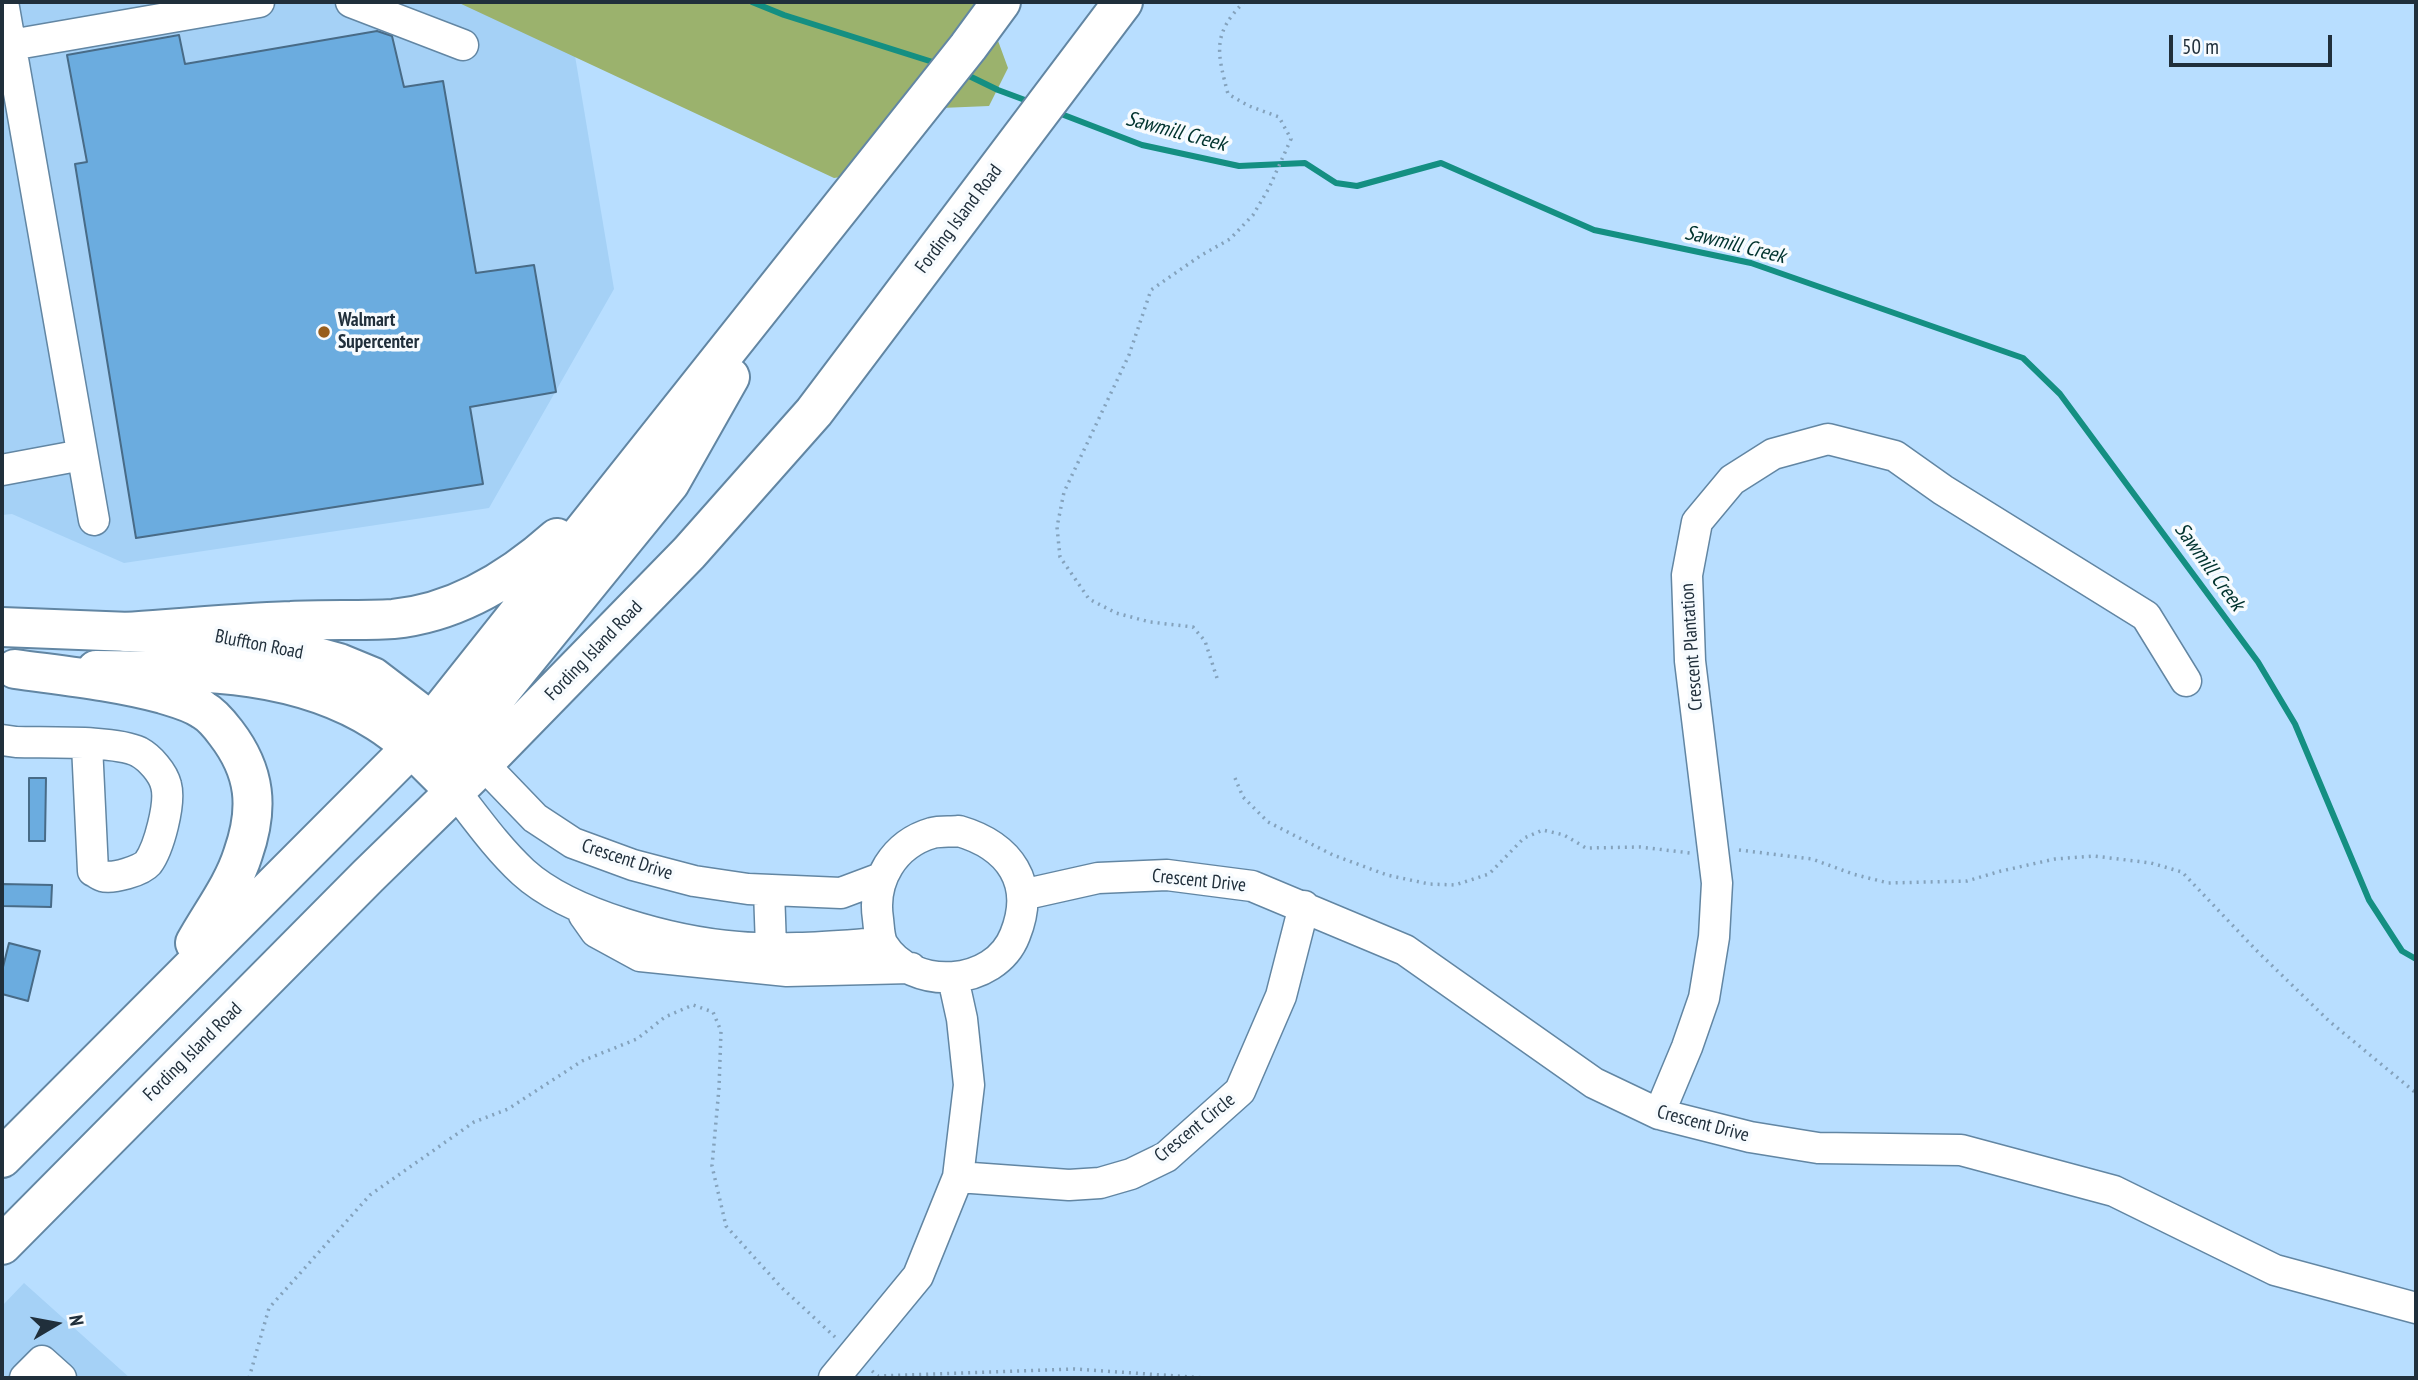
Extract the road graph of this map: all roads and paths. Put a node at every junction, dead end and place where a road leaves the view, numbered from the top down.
1 (3, 2) edge
2 (258, 2) edge
3 (351, 2) edge
4 (1001, 2) edge
5 (1123, 2) edge
6 (1244, 2) edge
7 (463, 45) dead end
8 (10, 46) junction
9 (793, 268) junction
10 (82, 455) junction
11 (2, 470) edge
12 (632, 471) junction
13 (94, 520) dead end
14 (2, 628) edge
15 (126, 632) junction
16 (9, 669) edge
17 (1217, 678) dead end
18 (2186, 681) dead end
19 (422, 735) junction
20 (2, 740) edge
21 (87, 745) dead end
22 (473, 755) junction
23 (1235, 778) dead end
24 (454, 790) junction
25 (1715, 852) junction
26 (881, 878) junction
27 (769, 890) junction
28 (1023, 895) junction
29 (576, 904) junction
30 (1304, 906) junction
31 (882, 943) junction
32 (771, 947) junction
33 (911, 968) junction
34 (953, 978) junction
35 (171, 987) junction
36 (2416, 1093) edge
37 (1659, 1114) junction
38 (2, 1158) edge
39 (958, 1177) junction
40 (2, 1245) edge
41 (2377, 1296) junction
42 (2416, 1300) edge
43 (2416, 1308) edge
44 (854, 1354) junction
45 (25, 1378) edge
46 (61, 1378) edge
47 (249, 1378) edge
48 (834, 1378) edge
49 (1206, 1378) edge

1 - 8 street
2 - 8 street
3 - 7 street
4 - 9 main road
5 - 22 main road, Fording Island Road
6 - 17 path
8 - 10 street
9 - 12 main road
9 - 22 main road
10 - 11 street
10 - 13 street
12 - 15 main road
12 - 19 main road
14 - 15 main road, Bluffton Road
15 - 19 main road, Bluffton Road
16 - 19 main road, Bluffton Road
16 - 35 main road
18 - 25 street, Crescent Plantation
19 - 22 main road, Bluffton Road
19 - 24 main road, Bluffton Road
19 - 35 main road
20 - 21 street
22 - 24 main road, Fording Island Road
22 - 27 street, Crescent Drive
23 - 25 path
24 - 29 street
24 - 40 main road, Fording Island Road
25 - 36 path
25 - 37 street, Crescent Plantation
26 - 27 street, Crescent Drive
26 - 28 street
26 - 31 street
27 - 32 street
28 - 30 street, Crescent Drive
28 - 34 street
29 - 32 street
29 - 33 street
30 - 37 street, Crescent Drive
30 - 39 street, Crescent Circle
31 - 32 street
31 - 33 street
33 - 34 street
34 - 39 street
35 - 38 main road
37 - 41 street, Crescent Drive
39 - 44 street
41 - 42 street, Crescent Drive
41 - 43 street, Crescent Drive
44 - 47 path
44 - 48 street
44 - 49 path
45 - 46 street

